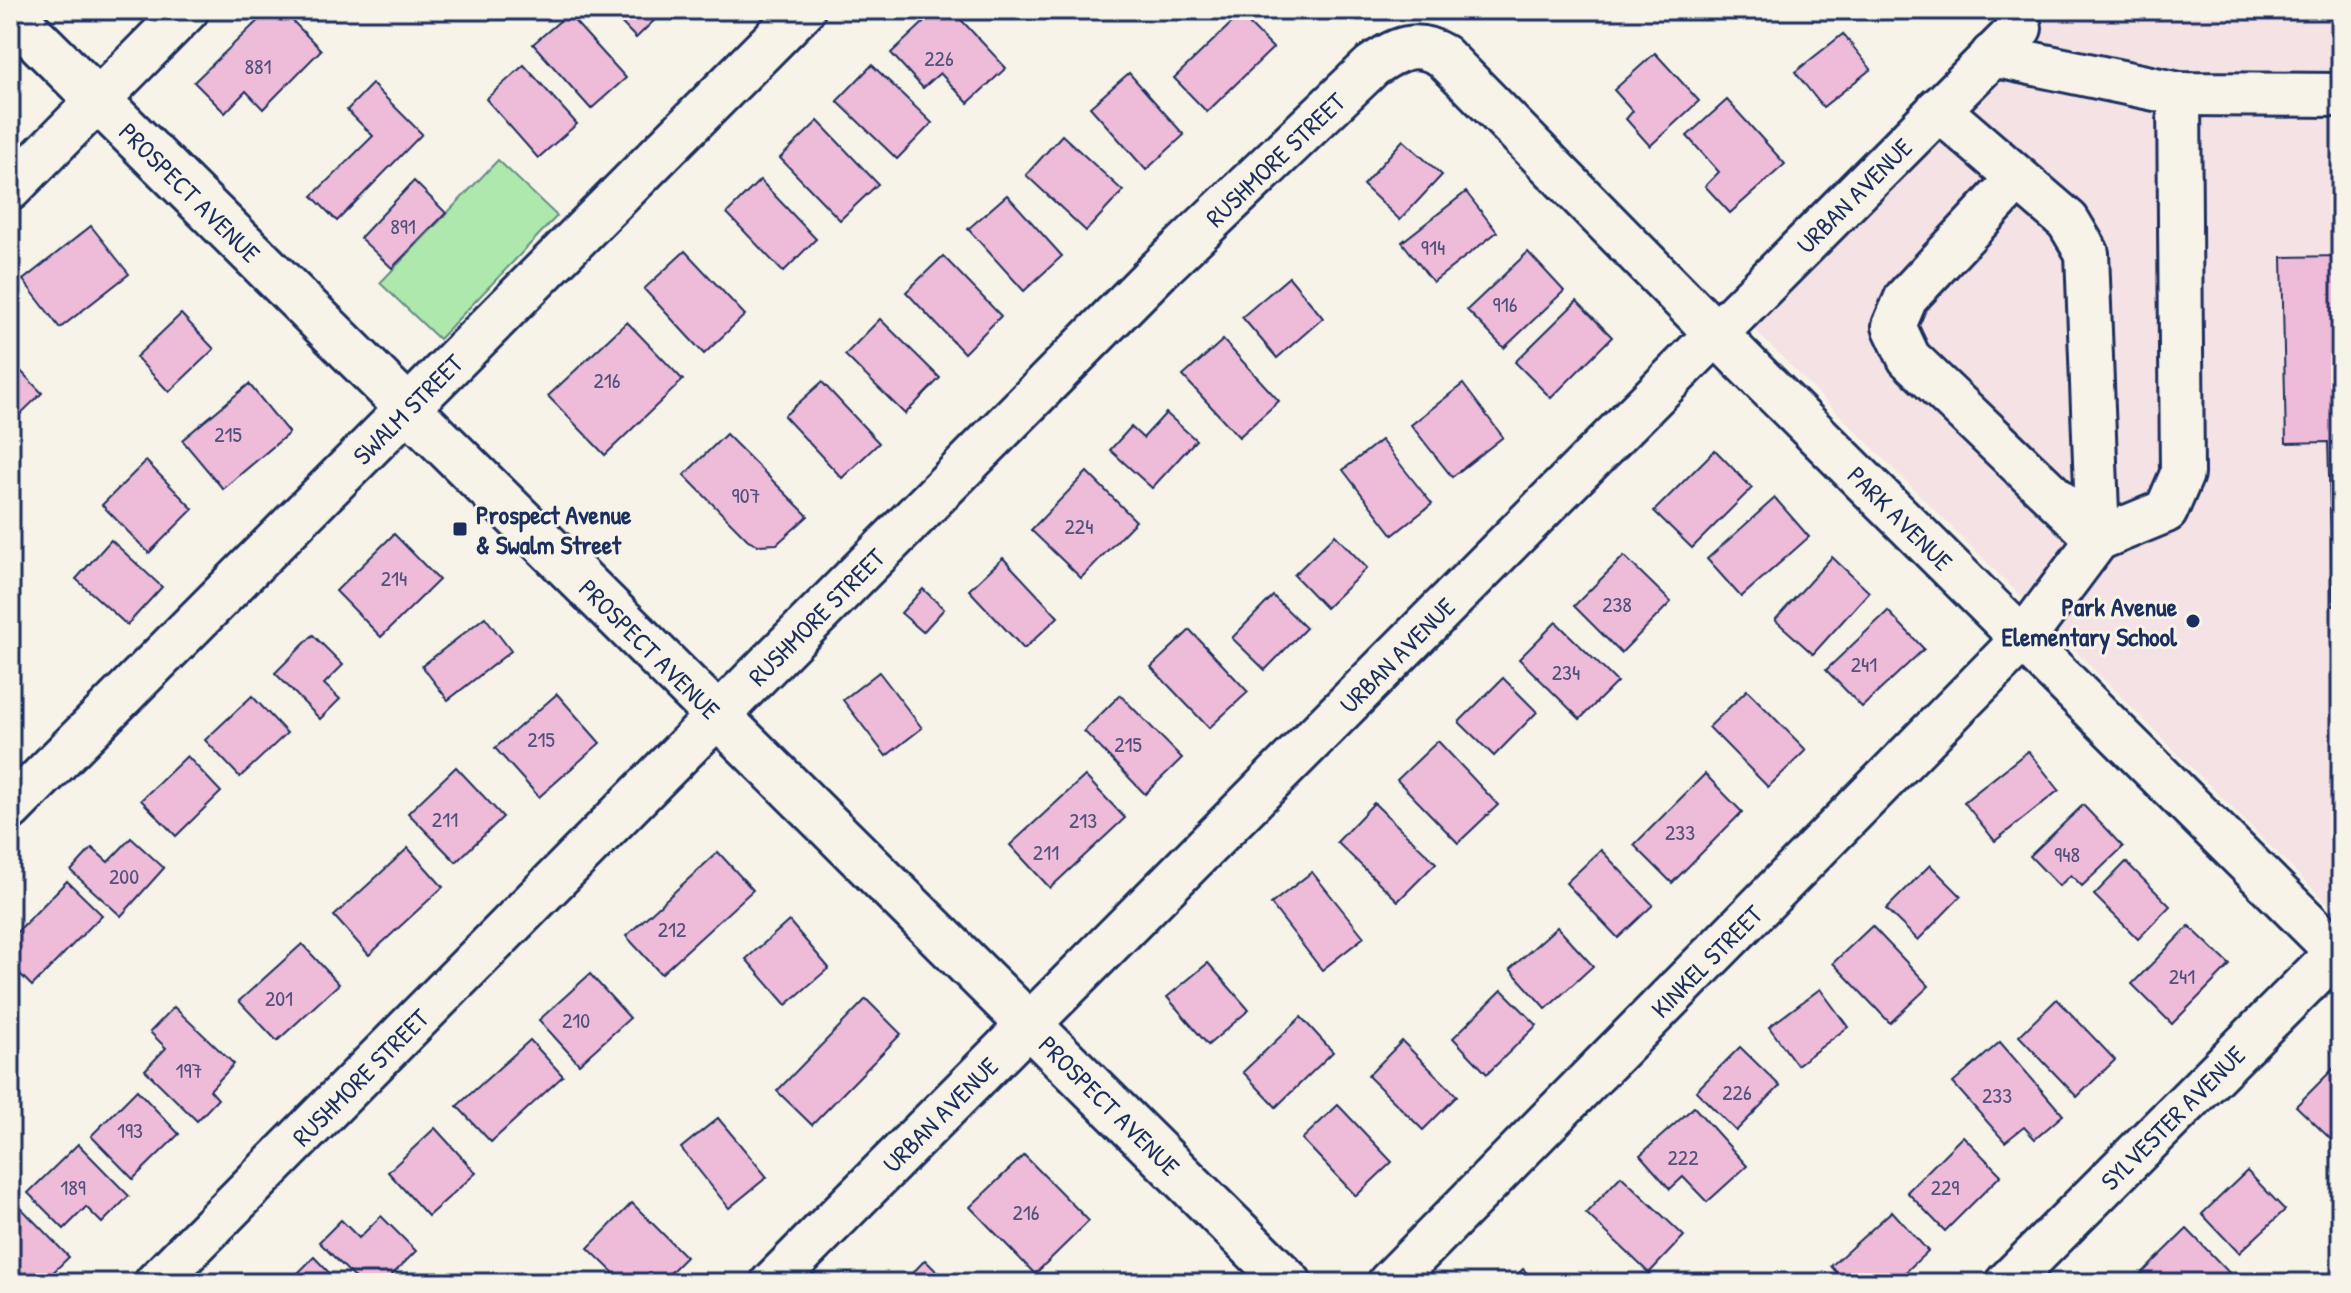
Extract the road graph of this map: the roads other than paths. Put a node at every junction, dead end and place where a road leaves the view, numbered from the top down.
1 (187, 10) edge
2 (803, 10) edge
3 (10, 13) edge
4 (1463, 77) joint
5 (2179, 94) junction
6 (2341, 95) edge
7 (97, 101) junction
8 (1938, 109) junction
9 (2018, 178) junction
10 (10, 189) edge
11 (1716, 334) junction
12 (408, 409) junction
13 (2098, 539) junction
14 (2024, 638) junction
15 (718, 717) junction
16 (10, 809) edge
17 (2339, 954) edge
18 (1028, 1025) junction
19 (156, 1283) edge
20 (772, 1283) edge
21 (1289, 1283) edge
22 (1389, 1283) edge
23 (2007, 1283) edge

1 - 7 street
2 - 12 street, SWALM STREET
3 - 7 main road, PROSPECT AVENUE
4 - 11 street, PARK AVENUE
4 - 15 street, RUSHMORE STREET
5 - 6 street
5 - 8 street, URBAN AVENUE
5 - 13 street
7 - 10 street
7 - 12 main road, PROSPECT AVENUE
8 - 9 street
8 - 11 street, URBAN AVENUE
9 - 13 street
9 - 13 street
11 - 14 street, PARK AVENUE
11 - 18 street, URBAN AVENUE
12 - 15 main road, PROSPECT AVENUE
12 - 16 street, SWALM STREET
13 - 14 street, KINKEL STREET
14 - 17 street, PARK AVENUE
14 - 22 street, KINKEL STREET
15 - 18 main road, PROSPECT AVENUE
15 - 19 street, RUSHMORE STREET
17 - 23 street, SYLVESTER AVENUE
18 - 20 street, URBAN AVENUE
18 - 21 main road, PROSPECT AVENUE

